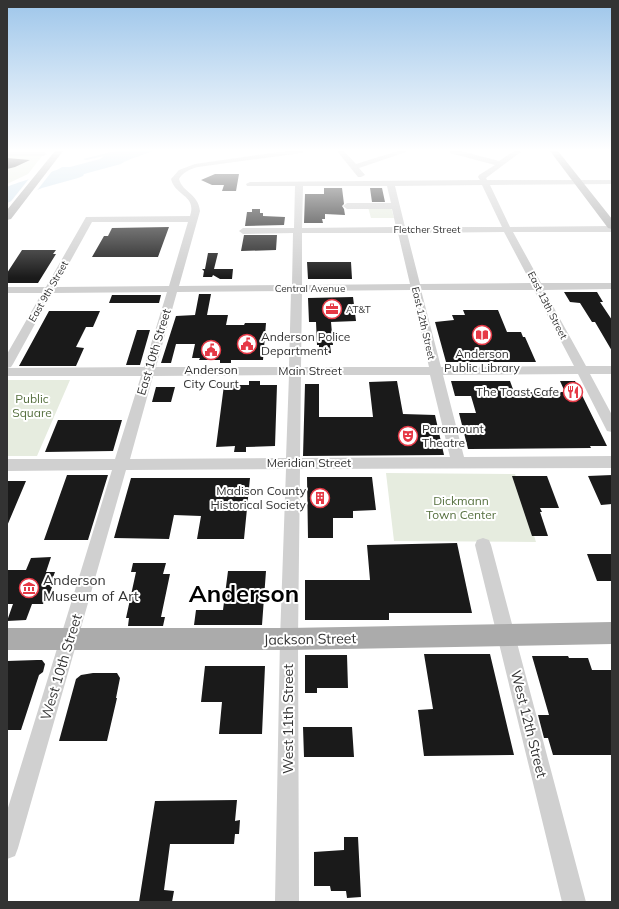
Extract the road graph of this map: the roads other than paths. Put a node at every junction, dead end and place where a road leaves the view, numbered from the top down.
1 (26, 193) edge
2 (187, 193) edge
3 (299, 193) edge
4 (393, 193) edge
5 (490, 193) edge
6 (587, 193) edge
7 (347, 206) dead end
8 (396, 206) junction
9 (7, 217) edge
10 (194, 219) junction
11 (612, 227) edge
12 (402, 229) junction
13 (507, 229) junction
14 (298, 230) junction
15 (243, 231) dead end
16 (182, 261) junction
17 (539, 286) junction
18 (612, 286) edge
19 (416, 287) junction
20 (296, 288) junction
21 (49, 289) junction
22 (124, 289) junction
23 (173, 289) junction
24 (7, 290) edge
25 (7, 364) edge
26 (582, 370) junction
27 (612, 370) edge
28 (436, 371) junction
29 (7, 372) edge
30 (148, 372) junction
31 (295, 372) junction
32 (612, 427) edge
33 (612, 462) edge
34 (293, 463) junction
35 (458, 463) junction
36 (121, 464) junction
37 (7, 465) edge
38 (483, 545) dead end
39 (612, 633) edge
40 (506, 634) junction
41 (7, 639) edge
42 (69, 639) junction
43 (289, 640) junction
44 (7, 848) edge
45 (287, 902) edge
46 (574, 902) edge

1 - 9 main road
2 - 10 street, East 10th Street
3 - 14 street, West 11th Street
4 - 8 street, East 12th Street
5 - 13 street, East 13th Street
6 - 11 main road
7 - 8 street
8 - 12 street, East 12th Street
10 - 16 street, East 10th Street
10 - 21 street, East 9th Street
11 - 13 street, Fletcher Street
12 - 13 street, Fletcher Street
12 - 14 street, Fletcher Street
12 - 19 street, East 12th Street
13 - 17 street, East 13th Street
14 - 15 street, Fletcher Street
14 - 20 street, West 11th Street
16 - 22 street
16 - 23 street, East 10th Street
17 - 18 street, Central Avenue
17 - 19 street, Central Avenue
17 - 26 street, East 13th Street
19 - 20 street, Central Avenue
19 - 28 street, East 12th Street
20 - 23 street, Central Avenue
20 - 31 street, West 11th Street
21 - 22 street, Central Avenue
21 - 24 street, Central Avenue
21 - 25 street, East 9th Street
22 - 23 street, Central Avenue
23 - 30 street, East 10th Street
26 - 27 street, Main Street
26 - 28 street, Main Street
26 - 32 street, East 13th Street
28 - 31 street, Main Street
28 - 35 street, East 12th Street
29 - 30 street, Main Street
30 - 31 street, Main Street
30 - 36 street, East 10th Street
31 - 34 street, West 11th Street
33 - 35 street, Meridian Street
34 - 35 street, Meridian Street
34 - 36 street, Meridian Street
34 - 43 street, West 11th Street
36 - 37 street, Meridian Street
36 - 42 street, West 10th Street
38 - 40 street, West 12th Street
39 - 40 main road, Jackson Street
40 - 43 main road, Jackson Street
40 - 46 street, West 12th Street
41 - 42 main road, Jackson Street
42 - 43 main road, Jackson Street
42 - 44 street, West 10th Street
43 - 45 street, West 11th Street

